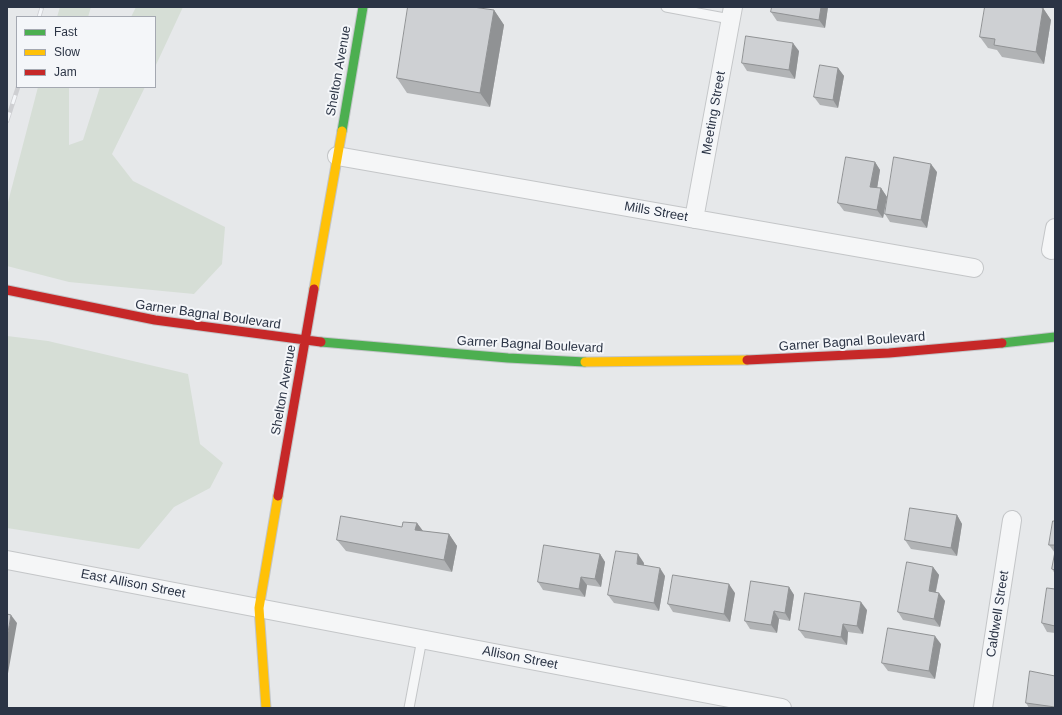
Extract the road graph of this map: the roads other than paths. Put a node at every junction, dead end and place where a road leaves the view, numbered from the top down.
1 (363, 7) edge
2 (666, 7) edge
3 (732, 13) edge
4 (338, 156) junction
5 (694, 219) junction
6 (1055, 228) edge
7 (1051, 250) dead end
8 (974, 268) dead end
9 (7, 290) edge
10 (1055, 337) edge
11 (305, 342) junction
12 (1012, 520) dead end
13 (7, 560) edge
14 (259, 608) junction
15 (422, 640) junction
16 (744, 704) edge
17 (266, 708) edge
18 (409, 708) edge
19 (782, 708) edge
20 (983, 708) edge

1 - 4 main road, Shelton Avenue
2 - 3 lane
3 - 5 street, Meeting Street
4 - 5 street, Mills Street
4 - 11 main road, Shelton Avenue
5 - 8 street, Mills Street
6 - 7 street
9 - 11 main road, Garner Bagnal Boulevard
10 - 11 main road, Garner Bagnal Boulevard
11 - 14 main road, Shelton Avenue
12 - 20 street, Caldwell Street
13 - 14 street, East Allison Street
14 - 15 street, Allison Street
14 - 17 main road, Shelton Avenue
15 - 16 street, Allison Street
15 - 18 lane
16 - 19 street, Allison Street

